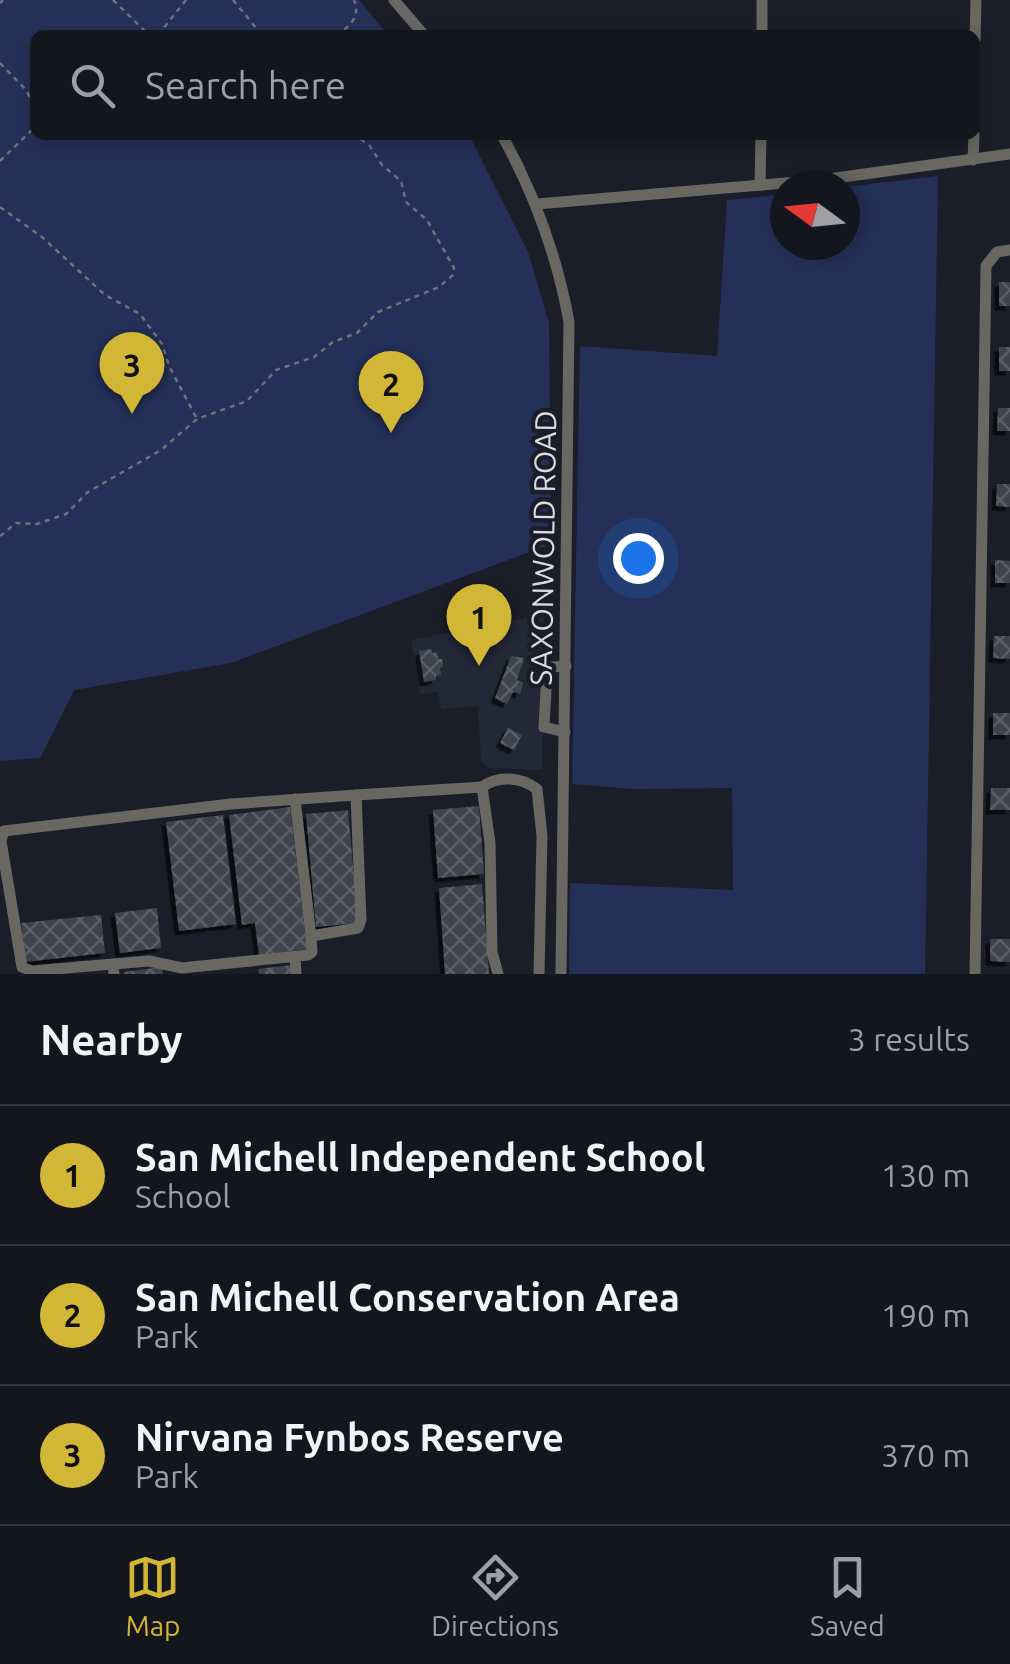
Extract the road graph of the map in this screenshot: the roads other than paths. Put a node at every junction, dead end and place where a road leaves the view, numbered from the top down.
1 (394, 0) edge
2 (762, 0) edge
3 (976, 0) edge
4 (420, 30) edge
5 (762, 30) edge
6 (975, 30) edge
7 (505, 140) edge
8 (761, 140) edge
9 (974, 140) edge
10 (1010, 154) edge
11 (973, 160) junction
12 (760, 185) junction
13 (537, 204) junction
14 (1010, 250) edge
15 (566, 666) junction
16 (565, 732) junction
17 (482, 787) junction
18 (356, 795) junction
19 (295, 799) junction
20 (311, 936) junction
21 (295, 957) junction
22 (113, 969) edge
23 (296, 974) edge
24 (498, 974) edge
25 (539, 974) edge
26 (561, 974) edge
27 (974, 974) edge

1 - 4 street
2 - 5 street
3 - 6 street
7 - 13 street, SAXONWOLD ROAD
8 - 12 street
9 - 11 street
10 - 11 street
11 - 12 street
12 - 13 street
13 - 15 street, SAXONWOLD ROAD
14 - 27 street
15 - 16 street, SAXONWOLD ROAD
15 - 16 street
16 - 26 street, SAXONWOLD ROAD
17 - 18 street
17 - 24 street
17 - 25 street
18 - 19 street
18 - 20 street
19 - 20 street
19 - 22 street
20 - 21 street
21 - 22 street
21 - 23 street

